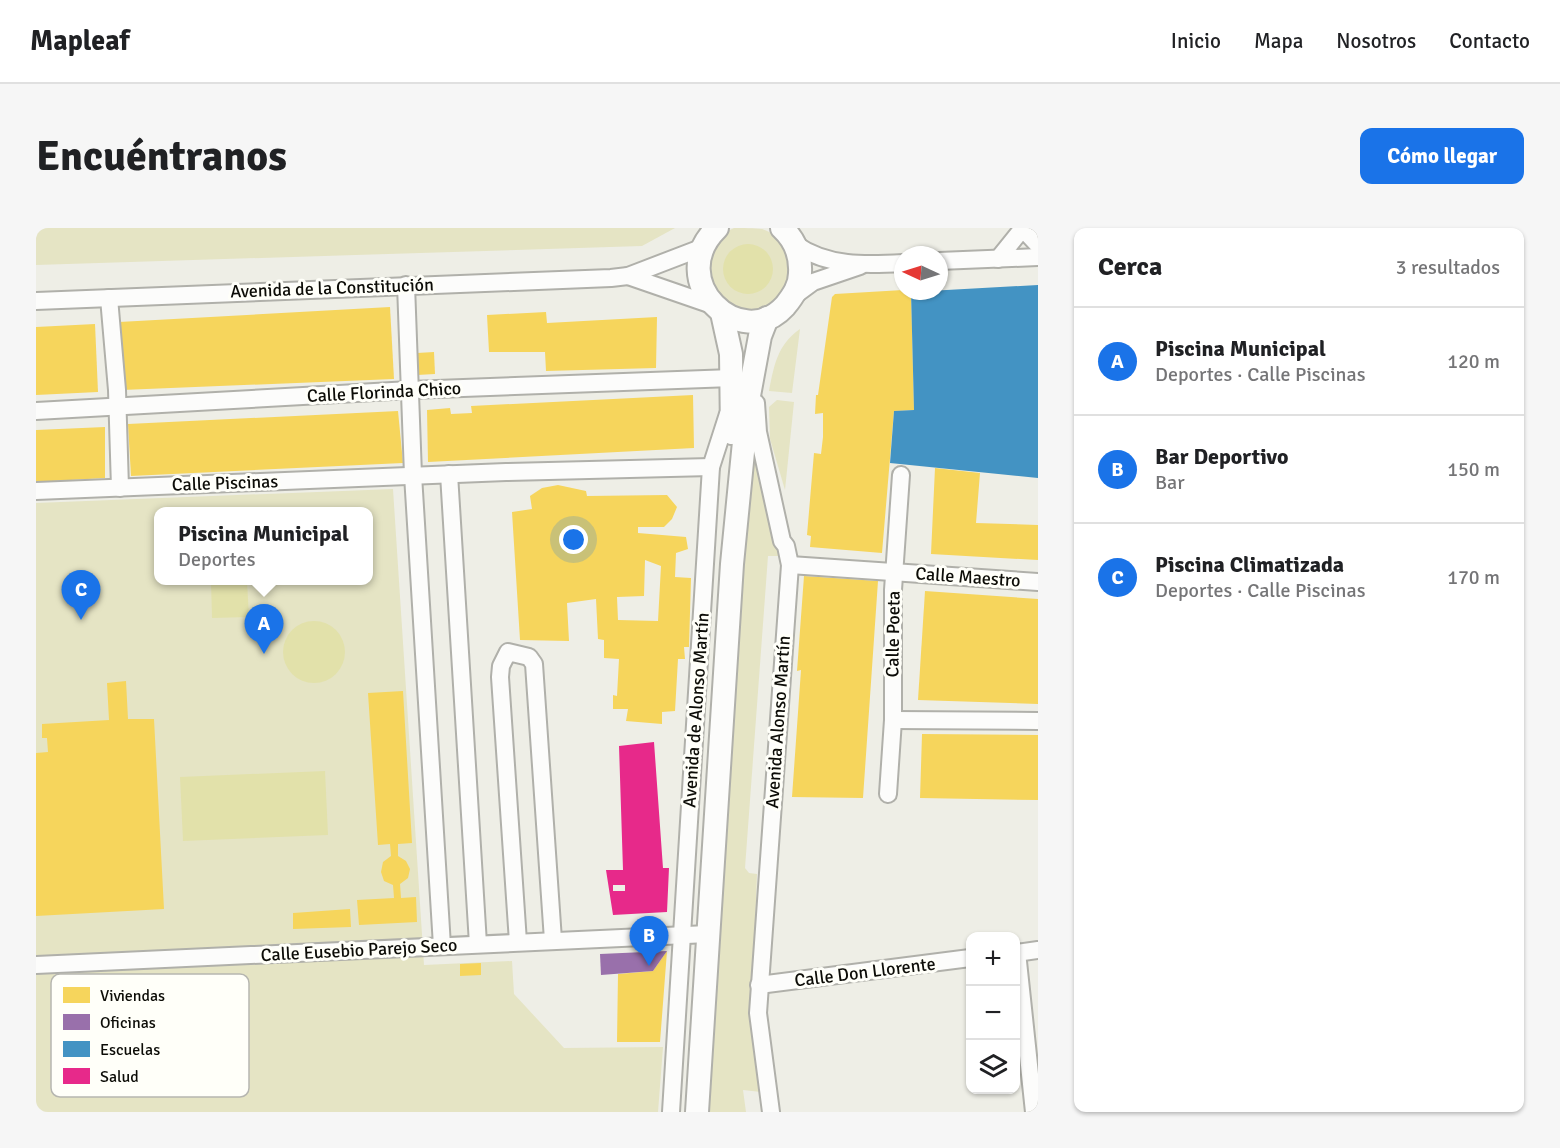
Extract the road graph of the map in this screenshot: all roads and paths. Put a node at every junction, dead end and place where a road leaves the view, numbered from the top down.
1 (1023, 229) edge
2 (709, 235) edge
3 (788, 236) edge
4 (1038, 245) edge
5 (1038, 257) edge
6 (998, 259) junction
7 (948, 261) edge
8 (894, 263) edge
9 (864, 265) junction
10 (628, 276) junction
11 (406, 285) junction
12 (793, 296) junction
13 (109, 298) junction
14 (36, 301) edge
15 (717, 309) junction
16 (763, 327) junction
17 (410, 390) junction
18 (738, 392) junction
19 (117, 406) junction
20 (36, 411) edge
21 (711, 467) junction
22 (449, 474) junction
23 (413, 475) junction
24 (901, 475) dead end
25 (120, 488) junction
26 (36, 492) edge
27 (790, 565) junction
28 (895, 572) junction
29 (1038, 582) edge
30 (893, 720) junction
31 (1038, 721) edge
32 (888, 794) dead end
33 (682, 934) junction
34 (708, 934) junction
35 (553, 940) junction
36 (518, 942) junction
37 (478, 944) junction
38 (442, 946) junction
39 (1038, 950) edge
40 (1020, 952) edge
41 (966, 959) edge
42 (36, 965) edge
43 (759, 985) junction
44 (1020, 986) edge
45 (670, 1112) edge
46 (697, 1112) edge
47 (771, 1112) edge
48 (1034, 1112) edge

1 - 4 street
1 - 6 street
2 - 10 street
2 - 15 main road, Avenida de Alonso Martín
3 - 9 street
3 - 12 main road
5 - 6 street
6 - 7 street
8 - 9 street
9 - 12 street
10 - 11 street, Avenida de la Constitución
10 - 15 street
11 - 13 street, Avenida de la Constitución
11 - 17 street
12 - 16 main road
13 - 14 street, Avenida de la Constitución
13 - 19 street
15 - 16 main road
15 - 18 main road, Avenida de Alonso Martín
16 - 18 main road, Avenida de Alonso Martín
16 - 27 street, Avenida Alonso Martín
17 - 18 street, Calle Florinda Chico
17 - 19 street, Calle Florinda Chico
17 - 23 street
18 - 21 street, Avenida de Alonso Martín
18 - 34 main road, Avenida de Alonso Martín
19 - 20 street, Calle Florinda Chico
19 - 25 street
21 - 22 street, Calle Piscinas
21 - 33 street, Avenida de Alonso Martín
22 - 23 street, Calle Piscinas
22 - 37 street
23 - 25 street, Calle Piscinas
23 - 38 street
24 - 28 street, Calle Poeta
25 - 26 street, Calle Piscinas
27 - 28 street, Calle Maestro
27 - 43 street, Avenida Alonso Martín
28 - 29 street, Calle Maestro
28 - 30 street, Calle Poeta
30 - 31 street
30 - 32 street, Calle Poeta
33 - 34 street, Calle Eusebio Parejo Seco
33 - 35 street, Calle Eusebio Parejo Seco
33 - 45 street, Avenida de Alonso Martín
34 - 46 main road, Avenida de Alonso Martín
35 - 36 street, Calle Eusebio Parejo Seco
35 - 36 street
36 - 37 street, Calle Eusebio Parejo Seco
37 - 38 street, Calle Eusebio Parejo Seco
38 - 42 street, Calle Eusebio Parejo Seco
39 - 40 street
41 - 43 street, Calle Don Llorente
43 - 47 street, Avenida Alonso Martín
44 - 48 street

